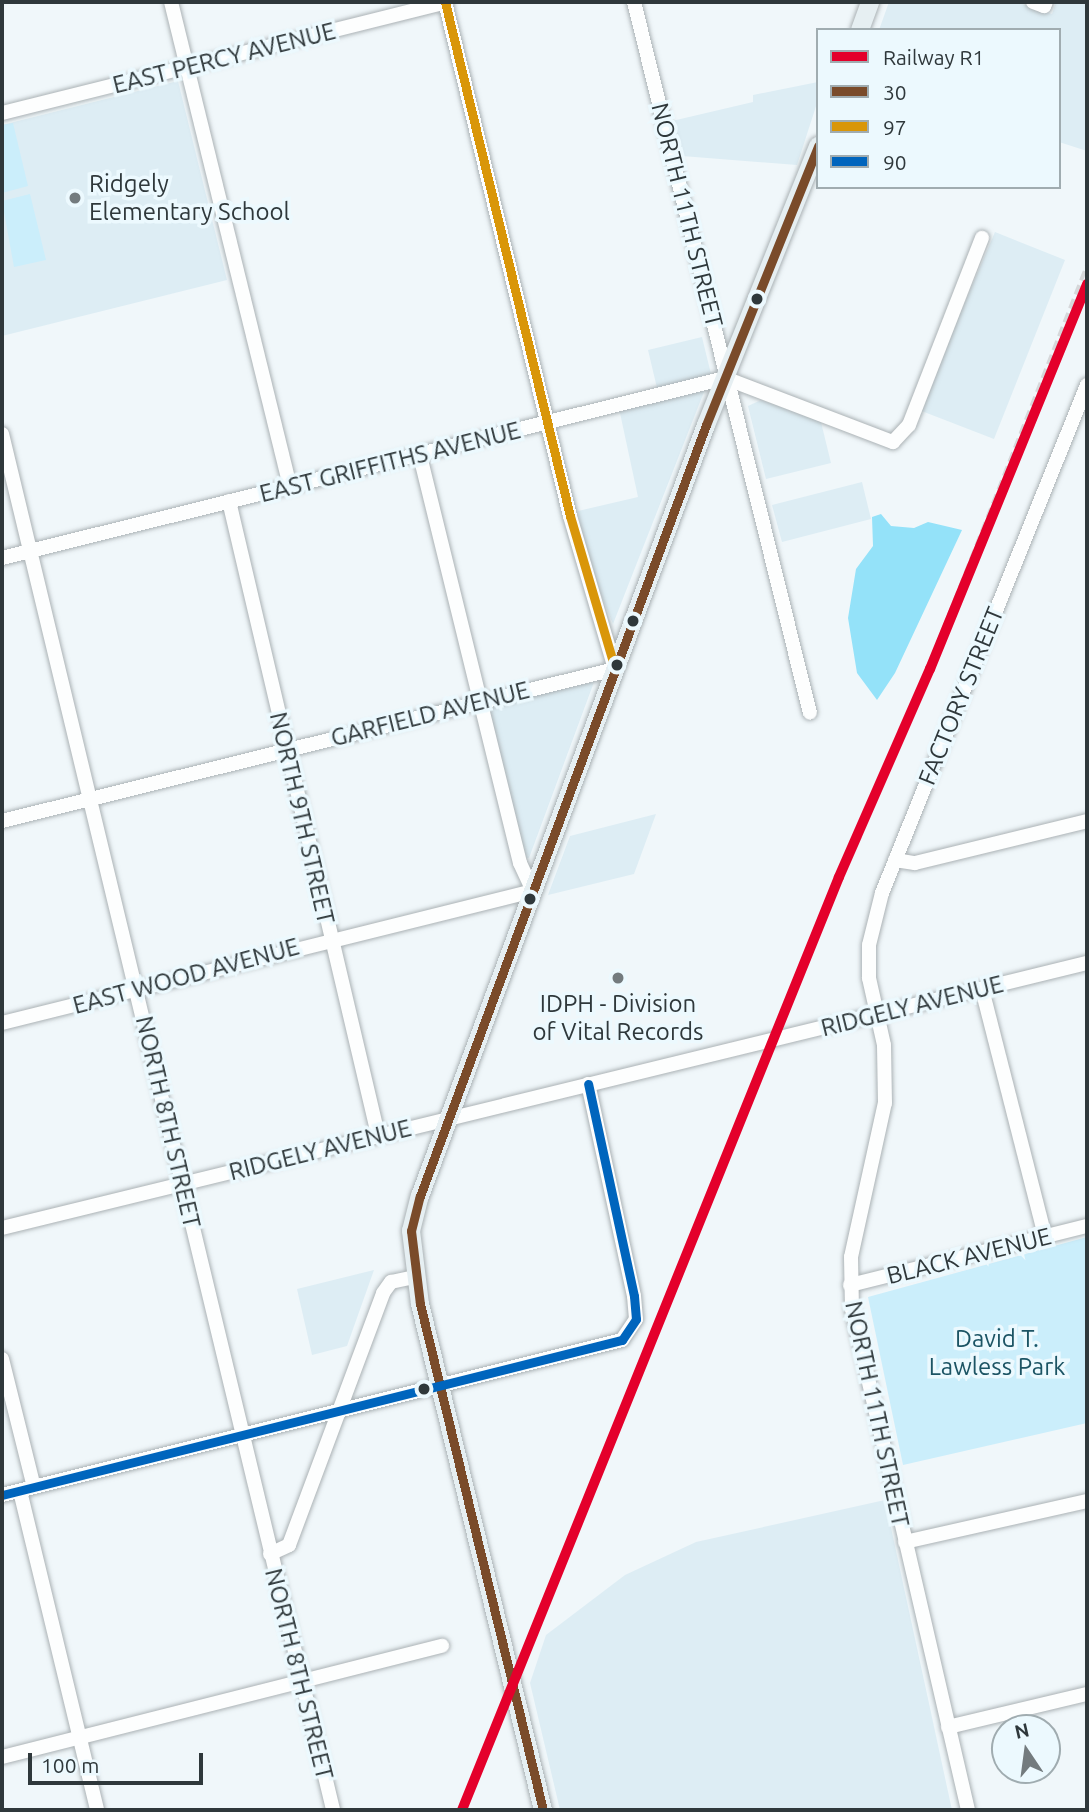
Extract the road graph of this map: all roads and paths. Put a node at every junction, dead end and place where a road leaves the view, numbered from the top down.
1 (171, 2) edge
2 (445, 2) edge
3 (635, 2) edge
4 (870, 2) edge
5 (861, 28) edge
6 (187, 68) junction
7 (2, 113) edge
8 (816, 151) edge
9 (982, 239) dead end
10 (725, 378) junction
11 (1087, 384) edge
12 (548, 423) junction
13 (2, 434) edge
14 (420, 455) junction
15 (290, 486) junction
16 (229, 501) junction
17 (30, 551) junction
18 (2, 558) edge
19 (615, 669) junction
20 (480, 702) junction
21 (810, 713) dead end
22 (285, 749) junction
23 (90, 797) junction
24 (2, 821) edge
25 (1087, 821) edge
26 (895, 860) junction
27 (533, 891) junction
28 (330, 940) junction
29 (1087, 963) edge
30 (136, 989) junction
31 (982, 989) junction
32 (877, 1014) junction
33 (2, 1023) edge
34 (588, 1084) junction
35 (448, 1118) junction
36 (377, 1135) junction
37 (182, 1185) junction
38 (1087, 1226) edge
39 (2, 1228) edge
40 (1045, 1236) junction
41 (414, 1277) junction
42 (850, 1285) junction
43 (2, 1359) edge
44 (440, 1388) junction
45 (340, 1412) junction
46 (242, 1436) junction
47 (27, 1489) junction
48 (2, 1495) edge
49 (1087, 1501) edge
50 (905, 1542) junction
51 (270, 1554) junction
52 (442, 1646) dead end
53 (302, 1683) junction
54 (1087, 1694) edge
55 (948, 1727) junction
56 (79, 1738) junction
57 (2, 1757) edge
58 (97, 1810) edge
59 (333, 1810) edge
60 (543, 1810) edge
61 (968, 1810) edge

1 - 6 street
2 - 6 street, EAST PERCY AVENUE
2 - 12 street
3 - 10 street, NORTH 11TH STREET
4 - 5 main road
6 - 7 street, EAST PERCY AVENUE
6 - 15 street
8 - 10 main road
9 - 10 street
10 - 12 street, EAST GRIFFITHS AVENUE
10 - 19 main road
10 - 21 street, NORTH 11TH STREET
11 - 26 street, FACTORY STREET
12 - 14 street, EAST GRIFFITHS AVENUE
12 - 19 street
13 - 17 street, NORTH 8TH STREET
14 - 15 street, EAST GRIFFITHS AVENUE
14 - 20 street
15 - 16 street, EAST GRIFFITHS AVENUE
16 - 17 street, EAST GRIFFITHS AVENUE
16 - 22 street, NORTH 9TH STREET
17 - 18 street, EAST GRIFFITHS AVENUE
17 - 23 street, NORTH 8TH STREET
19 - 20 street, GARFIELD AVENUE
19 - 27 main road
20 - 22 street, GARFIELD AVENUE
20 - 27 street
22 - 23 street, GARFIELD AVENUE
22 - 28 street, NORTH 9TH STREET
23 - 24 street, GARFIELD AVENUE
23 - 30 street, NORTH 8TH STREET
25 - 26 street
26 - 32 street, FACTORY STREET
27 - 28 street, EAST WOOD AVENUE
27 - 35 main road
28 - 30 street, EAST WOOD AVENUE
28 - 36 street, NORTH 9TH STREET
29 - 31 street, RIDGELY AVENUE
30 - 33 street, EAST WOOD AVENUE
30 - 37 street, NORTH 8TH STREET
31 - 32 street, RIDGELY AVENUE
31 - 40 street
32 - 34 street, RIDGELY AVENUE
32 - 42 street, NORTH 11TH STREET
34 - 35 street, RIDGELY AVENUE
34 - 44 street
35 - 36 street, RIDGELY AVENUE
35 - 41 main road
36 - 37 street, RIDGELY AVENUE
37 - 39 street, RIDGELY AVENUE
37 - 46 street, NORTH 8TH STREET
38 - 40 street, BLACK AVENUE
40 - 42 street, BLACK AVENUE
41 - 44 main road
41 - 45 street
42 - 50 street, NORTH 11TH STREET
43 - 47 street
44 - 45 street
44 - 60 main road
45 - 46 street
45 - 51 street
46 - 47 street
46 - 51 street, NORTH 8TH STREET
47 - 48 street
47 - 56 street
49 - 50 street
50 - 55 street, NORTH 11TH STREET
51 - 53 street, NORTH 8TH STREET
52 - 53 street
53 - 56 street
53 - 59 street, NORTH 8TH STREET
54 - 55 street
55 - 61 street, NORTH 11TH STREET
56 - 57 street
56 - 58 street

